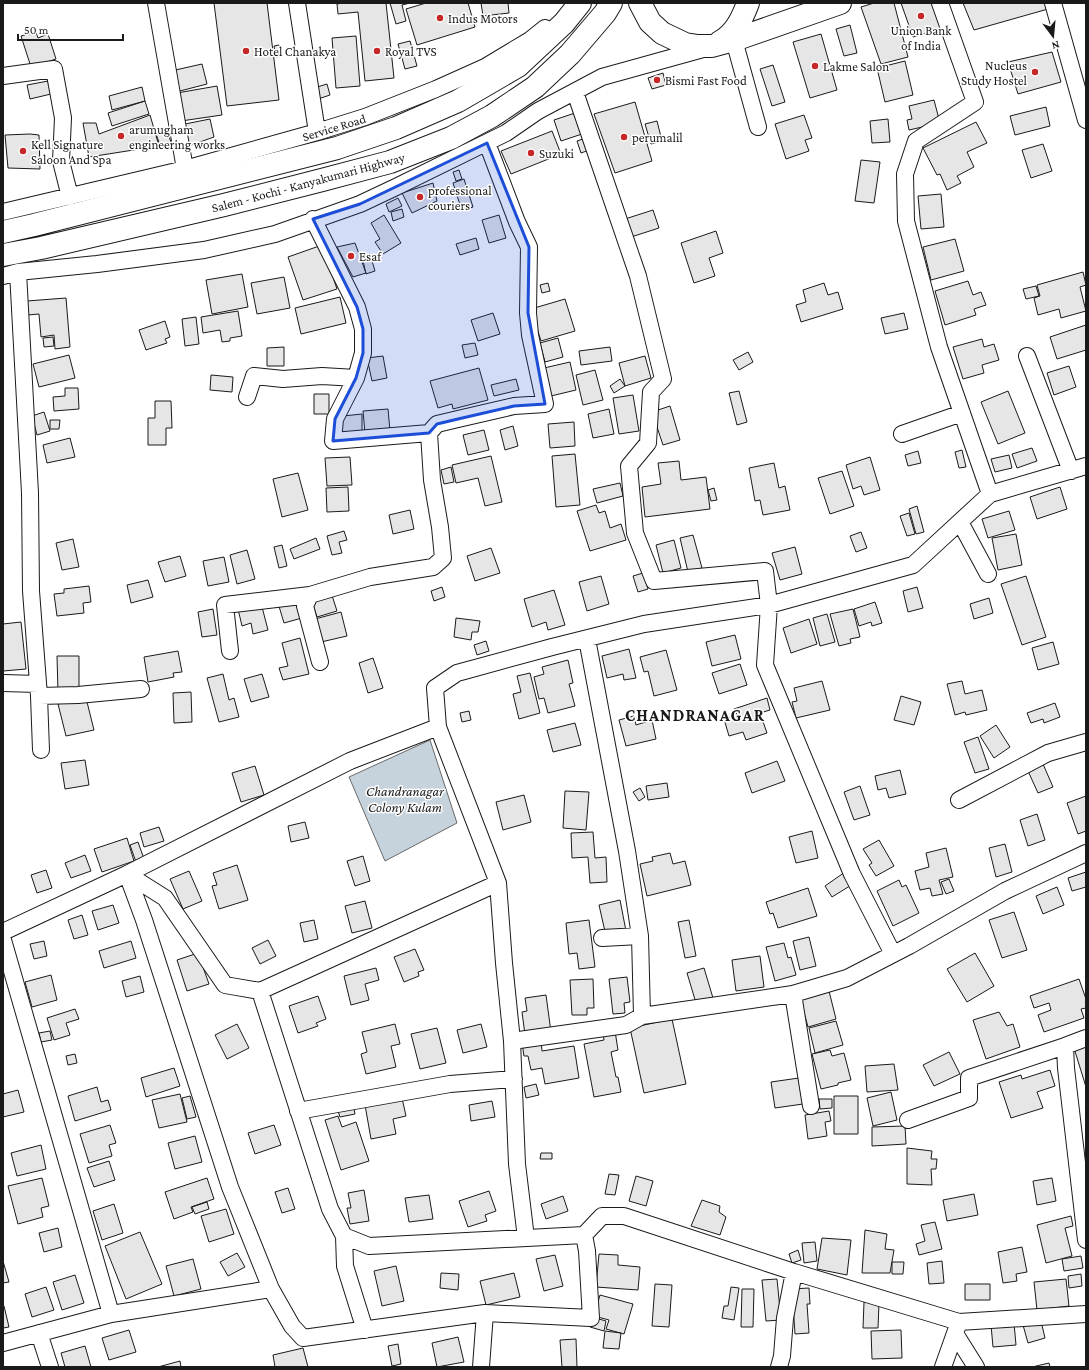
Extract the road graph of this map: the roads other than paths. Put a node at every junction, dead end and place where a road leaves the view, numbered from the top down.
1 (156, 3) edge
2 (297, 3) edge
3 (573, 3) edge
4 (580, 3) edge
5 (611, 3) edge
6 (640, 3) edge
7 (748, 3) edge
8 (840, 3) edge
9 (940, 3) edge
10 (1053, 3) edge
11 (734, 40) junction
12 (712, 46) junction
13 (3, 76) edge
14 (575, 92) junction
15 (1086, 120) edge
16 (758, 127) dead end
17 (317, 132) junction
18 (487, 143) junction
19 (185, 169) junction
20 (70, 197) junction
21 (3, 212) edge
22 (314, 219) junction
23 (3, 232) edge
24 (3, 255) edge
25 (10, 274) edge
26 (1027, 356) dead end
27 (356, 378) junction
28 (247, 397) dead end
29 (962, 413) junction
30 (429, 433) junction
31 (902, 434) dead end
32 (1086, 466) edge
33 (1070, 471) junction
34 (990, 494) junction
35 (960, 522) junction
36 (988, 574) dead end
37 (310, 595) junction
38 (769, 605) junction
39 (587, 639) junction
40 (230, 651) dead end
41 (320, 662) dead end
42 (3, 683) edge
43 (141, 689) dead end
44 (38, 690) junction
45 (438, 727) junction
46 (1086, 742) edge
47 (41, 750) dead end
48 (959, 800) dead end
49 (1086, 853) edge
50 (127, 874) junction
51 (498, 884) junction
52 (3, 932) edge
53 (640, 936) junction
54 (602, 938) dead end
55 (3, 940) edge
56 (893, 954) junction
57 (260, 991) junction
58 (793, 994) junction
59 (642, 1016) junction
60 (1086, 1038) edge
61 (512, 1041) junction
62 (1065, 1046) junction
63 (514, 1080) junction
64 (811, 1106) dead end
65 (298, 1111) junction
66 (908, 1120) dead end
67 (584, 1235) junction
68 (344, 1236) junction
69 (526, 1238) junction
70 (1086, 1240) edge
71 (794, 1272) junction
72 (271, 1289) junction
73 (485, 1313) junction
74 (111, 1314) junction
75 (1086, 1314) edge
76 (958, 1328) junction
77 (365, 1330) junction
78 (39, 1333) junction
79 (3, 1342) edge
80 (50, 1367) edge
81 (481, 1367) edge
82 (779, 1367) edge
83 (943, 1367) edge
84 (976, 1367) edge

1 - 19 street
2 - 17 street
3 - 17 street, Service Road
4 - 23 highway, Salem - Kochi - Kanyakumari Highway
5 - 24 highway, Salem - Kochi - Kanyakumari Highway
6 - 12 highway
7 - 12 highway
8 - 11 highway
9 - 29 street
10 - 15 street
11 - 12 highway
11 - 16 street
12 - 14 street
13 - 20 street
14 - 18 street
14 - 38 street
17 - 19 street, Service Road
18 - 22 street
18 - 30 street
19 - 20 street, Service Road
20 - 21 street, Service Road
22 - 25 street
22 - 27 street
25 - 44 street
26 - 33 street
27 - 28 street
27 - 30 street
29 - 31 street
29 - 34 street
30 - 37 street
32 - 33 street
33 - 34 street
34 - 35 street
35 - 36 street
35 - 38 street
37 - 40 street
37 - 41 street
38 - 39 street
38 - 56 street
39 - 45 street
39 - 53 street
42 - 44 street
43 - 44 street
44 - 47 street
45 - 50 street
45 - 51 street
46 - 48 street
49 - 56 street
50 - 52 street
50 - 57 street
50 - 72 street
51 - 57 street
51 - 61 street
53 - 54 street
53 - 59 street
55 - 74 street
56 - 58 street
57 - 65 street
58 - 59 street
58 - 64 street
59 - 61 street
60 - 62 street
61 - 63 street
62 - 66 street
62 - 70 street
63 - 65 street
63 - 69 street
65 - 68 street
67 - 69 street
67 - 71 street
67 - 73 street
68 - 69 street
68 - 77 street
71 - 76 street
71 - 82 street
72 - 74 street
72 - 77 street
73 - 77 street
73 - 81 street
74 - 78 street
75 - 76 street
76 - 83 street
76 - 84 street
78 - 79 street
78 - 80 street

